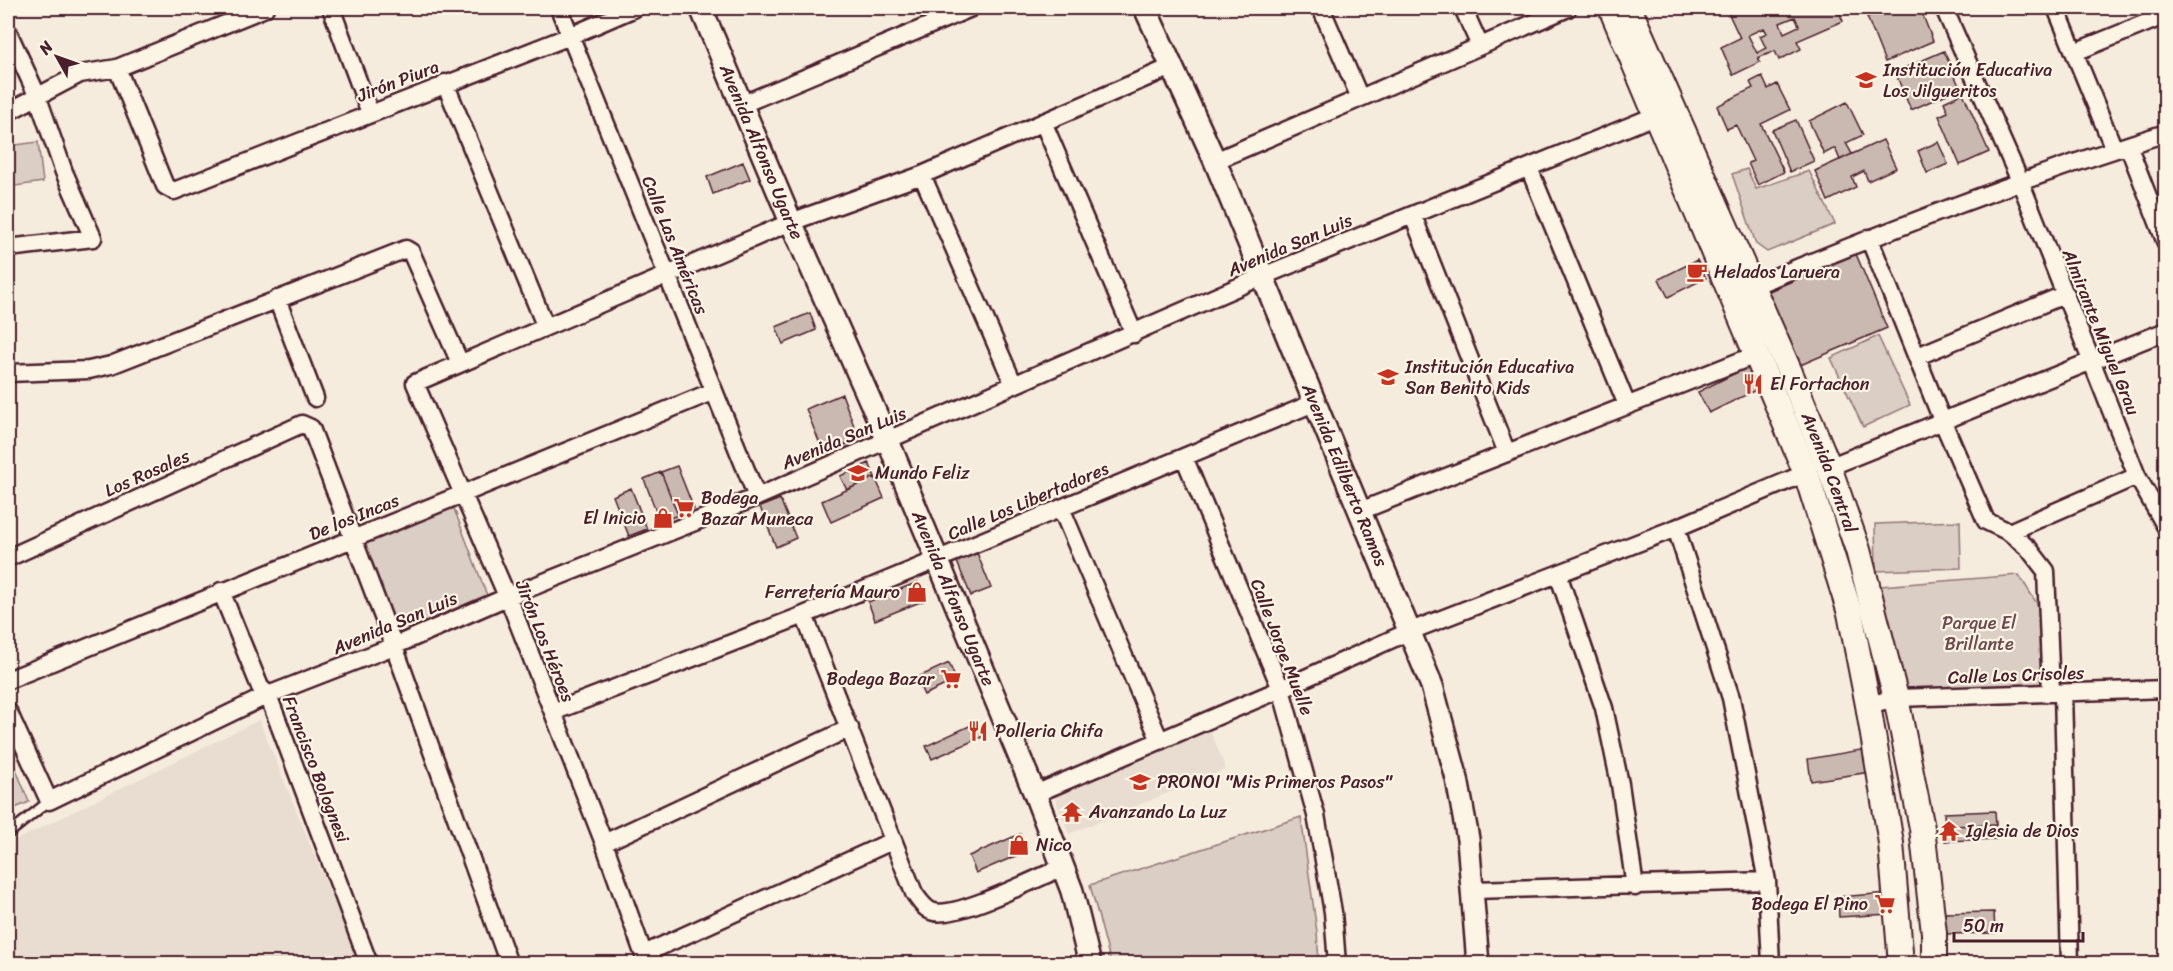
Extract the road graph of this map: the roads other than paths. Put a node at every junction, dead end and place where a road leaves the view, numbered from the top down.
1 (265, 8) edge
2 (331, 8) edge
3 (559, 8) edge
4 (635, 8) edge
5 (701, 8) edge
6 (971, 8) edge
7 (1145, 8) edge
8 (1321, 8) edge
9 (1463, 8) edge
10 (1568, 8) edge
11 (1611, 8) edge
12 (1629, 8) edge
13 (1944, 8) edge
14 (2056, 8) edge
15 (2166, 15) edge
16 (8, 32) edge
17 (570, 36) junction
18 (1480, 46) junction
19 (2075, 52) junction
20 (1171, 67) junction
21 (117, 68) junction
22 (445, 83) junction
23 (37, 95) junction
24 (1360, 98) junction
25 (743, 104) junction
26 (8, 112) edge
27 (370, 112) junction
28 (1657, 115) junction
29 (1043, 122) junction
30 (2166, 133) edge
31 (2121, 147) junction
32 (1215, 161) junction
33 (1529, 168) junction
34 (922, 175) junction
35 (2020, 181) junction
36 (1413, 216) junction
37 (791, 222) junction
38 (1869, 238) junction
39 (2166, 243) edge
40 (8, 248) edge
41 (665, 275) junction
42 (1263, 276) junction
43 (1753, 286) junction
44 (2066, 294) junction
45 (277, 299) junction
46 (545, 325) junction
47 (2166, 331) edge
48 (1134, 334) junction
49 (1758, 354) junction
50 (1917, 356) junction
51 (2092, 362) junction
52 (460, 363) junction
53 (8, 373) edge
54 (1014, 385) junction
55 (714, 391) junction
56 (315, 398) dead end
57 (1316, 402) junction
58 (1627, 405) junction
59 (1942, 420) junction
60 (888, 441) junction
61 (1507, 453) junction
62 (1184, 457) junction
63 (1818, 470) junction
64 (2137, 476) junction
65 (463, 495) junction
66 (757, 497) junction
67 (1061, 508) junction
68 (1360, 511) junction
69 (2166, 526) edge
70 (1676, 528) junction
71 (2009, 532) junction
72 (354, 539) junction
73 (8, 558) edge
74 (936, 560) junction
75 (1558, 574) junction
76 (221, 591) junction
77 (507, 597) junction
78 (804, 615) junction
79 (1408, 632) junction
80 (394, 646) junction
81 (8, 680) edge
82 (2166, 688) edge
83 (1281, 689) junction
84 (2057, 693) junction
85 (268, 695) junction
86 (1896, 698) junction
87 (1868, 705) junction
88 (8, 711) edge
89 (553, 712) junction
90 (850, 728) junction
91 (1160, 741) junction
92 (1035, 794) junction
93 (50, 801) junction
94 (8, 834) edge
95 (892, 841) junction
96 (604, 843) junction
97 (1063, 867) junction
98 (1767, 881) junction
99 (1635, 887) junction
100 (1474, 890) junction
101 (646, 959) edge
102 (369, 963) edge
103 (509, 963) edge
104 (1090, 963) edge
105 (1337, 963) edge
106 (1478, 963) edge
107 (1771, 963) edge
108 (1901, 963) edge
109 (1934, 963) edge
110 (2070, 963) edge

1 - 21 street
2 - 27 street
3 - 17 street, Calle Las Américas
4 - 17 street, Jirón Piura
5 - 25 street, Avenida Alfonso Ugarte
6 - 25 street
7 - 20 street, Avenida Edilberto Ramos
8 - 24 street
9 - 18 street
10 - 18 street
11 - 28 main road, Avenida Central
12 - 43 main road, Avenida Central
13 - 35 street, Almirante Miguel Grau
14 - 19 street
15 - 19 street
16 - 23 street
17 - 22 street, Jirón Piura
17 - 41 street, Calle Las Américas
18 - 24 street
19 - 31 street
20 - 29 street
20 - 32 street, Avenida Edilberto Ramos
21 - 23 street
21 - 27 street, Jirón Piura
22 - 27 street, Jirón Piura
22 - 46 street
23 - 26 street
23 - 40 street
24 - 32 street
25 - 37 street, Avenida Alfonso Ugarte
28 - 33 street, Avenida San Luis
28 - 49 main road, Avenida Central
29 - 34 street
29 - 48 street
30 - 31 street
31 - 35 street
31 - 39 street
32 - 42 street, Avenida Edilberto Ramos
33 - 36 street, Avenida San Luis
33 - 58 street
34 - 37 street
34 - 54 street
35 - 38 street
35 - 44 street, Almirante Miguel Grau
36 - 42 street, Avenida San Luis
36 - 61 street
37 - 41 street
37 - 60 street, Avenida Alfonso Ugarte
38 - 43 street
38 - 50 street
41 - 46 street
41 - 55 street, Calle Las Américas
42 - 48 street, Avenida San Luis
42 - 57 street, Avenida Edilberto Ramos
43 - 63 main road, Avenida Central
44 - 50 street
44 - 51 street, Almirante Miguel Grau
45 - 52 street
45 - 53 street
45 - 56 street
46 - 52 street
47 - 51 street
48 - 54 street, Avenida San Luis
49 - 58 street
49 - 63 main road, Avenida Central
50 - 59 street
51 - 59 street
51 - 64 street, Almirante Miguel Grau
52 - 65 street, Jirón Los Héroes
54 - 60 street, Avenida San Luis
55 - 65 street, De los Incas
55 - 66 street, Calle Las Américas
57 - 62 street, Calle Los Libertadores
57 - 68 street, Avenida Edilberto Ramos
58 - 61 street
59 - 63 street
59 - 71 street
60 - 66 street, Avenida San Luis
60 - 74 street, Avenida Alfonso Ugarte
61 - 68 street
62 - 67 street, Calle Los Libertadores
62 - 83 street, Calle Jorge Muelle
63 - 70 street
63 - 86 main road, Avenida Central
63 - 87 main road, Avenida Central
64 - 69 street, Almirante Miguel Grau
64 - 71 street
65 - 72 street, De los Incas
65 - 77 street, Jirón Los Héroes
66 - 77 street, Avenida San Luis
67 - 74 street, Calle Los Libertadores
67 - 91 street
68 - 79 street, Avenida Edilberto Ramos
70 - 75 street
70 - 98 street
71 - 84 street
72 - 73 street, Los Rosales
72 - 76 street, De los Incas
72 - 80 street
74 - 78 street, Calle Los Libertadores
74 - 92 street, Avenida Alfonso Ugarte
75 - 79 street
75 - 99 street
76 - 81 street, De los Incas
76 - 85 street, Francisco Bolognesi
77 - 80 street, Avenida San Luis
77 - 89 street, Jirón Los Héroes
78 - 89 street, Calle Los Libertadores
78 - 90 street
79 - 83 street
79 - 100 street, Avenida Edilberto Ramos
80 - 85 street, Avenida San Luis
80 - 103 street
82 - 84 street, Calle Los Crisoles
83 - 91 street
83 - 105 street, Calle Jorge Muelle
84 - 86 street, Calle Los Crisoles
84 - 110 street
85 - 93 street, Avenida San Luis
85 - 102 street, Francisco Bolognesi
86 - 87 street, Calle Los Crisoles
86 - 109 main road, Avenida Central
87 - 108 main road, Avenida Central
88 - 93 street
89 - 96 street, Jirón Los Héroes
90 - 95 street
90 - 96 street
91 - 92 street
92 - 97 street, Avenida Alfonso Ugarte
93 - 94 lane
95 - 97 street
95 - 101 street
96 - 101 street, Jirón Los Héroes
97 - 104 street, Avenida Alfonso Ugarte
98 - 99 street
98 - 107 street
99 - 100 street
100 - 106 street, Avenida Edilberto Ramos

